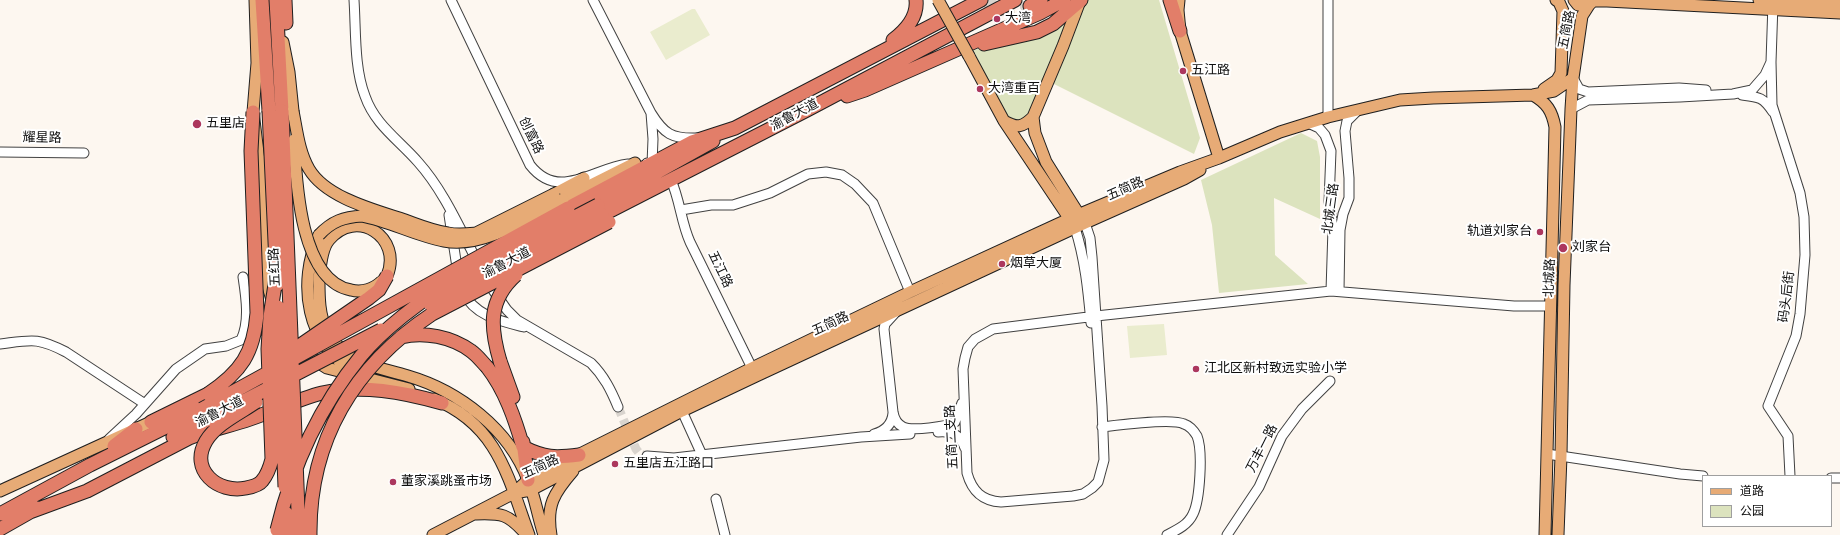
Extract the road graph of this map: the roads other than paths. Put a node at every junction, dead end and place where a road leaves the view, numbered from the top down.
1 (255, 0) edge
2 (261, 0) edge
3 (277, 0) edge
4 (285, 0) edge
5 (354, 0) edge
6 (451, 0) edge
7 (593, 0) edge
8 (916, 0) edge
9 (938, 0) edge
10 (981, 0) edge
11 (1015, 0) edge
12 (1064, 0) edge
13 (1081, 0) edge
14 (1170, 0) edge
15 (1179, 0) edge
16 (1328, 0) edge
17 (1556, 0) edge
18 (1574, 0) edge
19 (1759, 0) edge
20 (1803, 2) edge
21 (1770, 3) edge
22 (1588, 5) junction
23 (1840, 5) edge
24 (1840, 13) edge
25 (277, 14) junction
26 (263, 22) junction
27 (1180, 31) junction
28 (951, 51) junction
29 (875, 54) junction
30 (1771, 62) junction
31 (257, 63) junction
32 (289, 72) junction
33 (1574, 78) junction
34 (1733, 94) junction
35 (1533, 95) junction
36 (1571, 109) junction
37 (807, 110) junction
38 (281, 111) junction
39 (1357, 111) junction
40 (253, 112) junction
41 (651, 114) junction
42 (1775, 114) junction
43 (1033, 117) junction
44 (1328, 117) junction
45 (1004, 121) junction
46 (1308, 123) junction
47 (735, 128) junction
48 (704, 138) junction
49 (0, 152) edge
50 (84, 152) dead end
51 (1219, 158) junction
52 (635, 163) junction
53 (652, 164) junction
54 (584, 178) junction
55 (671, 180) junction
56 (443, 199) junction
57 (562, 200) junction
58 (681, 210) junction
59 (603, 214) junction
60 (1077, 221) junction
61 (529, 264) junction
62 (387, 276) junction
63 (243, 277) dead end
64 (271, 279) junction
65 (1335, 291) junction
66 (910, 292) junction
67 (313, 296) junction
68 (1551, 306) junction
69 (900, 308) junction
70 (1093, 317) junction
71 (868, 323) junction
72 (529, 328) junction
73 (0, 344) edge
74 (352, 359) junction
75 (310, 367) junction
76 (752, 368) junction
77 (371, 379) junction
78 (1330, 381) dead end
79 (238, 388) junction
80 (964, 396) junction
81 (442, 403) junction
82 (145, 404) junction
83 (618, 408) tunnel mouth
84 (682, 412) junction
85 (892, 412) junction
86 (136, 414) junction
87 (203, 415) junction
88 (188, 416) junction
89 (485, 419) junction
90 (151, 422) junction
91 (891, 423) junction
92 (1102, 427) junction
93 (136, 429) junction
94 (910, 434) junction
95 (861, 437) junction
96 (105, 443) junction
97 (523, 447) junction
98 (1547, 454) junction
99 (702, 455) junction
100 (967, 455) junction
101 (647, 456) tunnel mouth
102 (1561, 456) junction
103 (577, 461) junction
104 (90, 465) junction
105 (1790, 475) edge
106 (1702, 476) edge
107 (529, 485) junction
108 (0, 491) edge
109 (514, 493) junction
110 (716, 499) dead end
111 (30, 512) junction
112 (0, 514) edge
113 (471, 514) junction
114 (0, 529) edge
115 (280, 533) edge
116 (299, 535) edge
117 (310, 535) edge
118 (433, 535) edge
119 (529, 535) edge
120 (539, 535) edge
121 (544, 535) edge
122 (551, 535) edge
123 (725, 535) edge
124 (1167, 535) edge
125 (1228, 535) edge
126 (1545, 535) edge
127 (1558, 535) edge

1 - 31 main road
2 - 26 highway, 五红路
3 - 25 highway, 五红路
4 - 32 highway
5 - 56 street
6 - 54 street, 创富路
7 - 41 street
8 - 29 highway
9 - 45 main road, bridge
10 - 29 highway, 渝鲁大道
11 - 37 highway, 渝鲁大道
12 - 28 highway
13 - 28 highway
13 - 43 main road
14 - 27 highway
15 - 27 main road
16 - 44 street
17 - 35 main road, 五简路
18 - 22 main road
19 - 21 main road, 五简路
20 - 21 main road, 五简路
20 - 23 main road, 五简路
21 - 22 main road, 五简路
21 - 24 main road, 五简路
21 - 30 street, 码头后街
21 - 33 street
22 - 33 main road, 五简路
25 - 32 main road
25 - 38 highway, 五红路
26 - 31 highway
26 - 38 highway, 五红路
27 - 51 main road
28 - 37 highway
29 - 47 highway, 渝鲁大道
30 - 34 street
30 - 42 street, 码头后街
31 - 40 main road
32 - 38 main road
33 - 35 main road, 五简路
33 - 36 main road, 北城路
34 - 36 street
34 - 42 street, 码头后街
35 - 39 main road, 五简路
35 - 68 main road, 北城路
36 - 102 main road, 北城路
37 - 55 highway, 渝鲁大道
38 - 57 main road, bridge
38 - 62 main road, bridge
38 - 64 highway, 五红路, bridge
38 - 116 highway, 五红路, bridge
39 - 44 main road, 五简路
39 - 65 street, 北城三路
40 - 64 main road, bridge
40 - 90 highway, bridge
41 - 48 street
41 - 53 street
42 - 105 street, 码头后街
43 - 45 main road
43 - 60 main road
44 - 46 main road, 五简路
45 - 60 main road
46 - 51 main road, 五简路
46 - 65 street, 北城三路
47 - 48 highway, 渝鲁大道
47 - 59 highway
48 - 53 highway, 渝鲁大道
49 - 50 street, 耀星路
51 - 60 main road, 五简路
52 - 53 street, 创富路
52 - 54 street, 创富路
52 - 57 main road
53 - 57 highway, 渝鲁大道
54 - 57 main road
55 - 58 street, 五江路
55 - 59 highway, 渝鲁大道
56 - 72 street
56 - 72 street
57 - 67 main road, bridge
57 - 79 highway, 渝鲁大道, bridge
58 - 66 street
58 - 76 street, 五江路
59 - 61 highway, bridge
59 - 74 highway, bridge
59 - 75 highway, 渝鲁大道, bridge
60 - 66 main road, 五简路
60 - 69 main road, 五简路
60 - 70 street, 五简二支路
61 - 97 highway, bridge
61 - 117 highway, bridge
62 - 67 main road
62 - 79 highway, bridge
63 - 82 street
64 - 75 highway, bridge
64 - 77 main road
64 - 115 highway, 五红路, bridge
65 - 68 street
65 - 70 street
66 - 76 main road, 五简路
67 - 74 main road, bridge
68 - 98 main road, 北城路
69 - 71 main road, 五简路
69 - 85 street
70 - 80 street, 五简二支路
70 - 92 street, 五简二支路
71 - 84 main road, 五简路
71 - 91 street
72 - 83 street
73 - 82 street
74 - 77 main road
74 - 89 main road
74 - 97 highway, bridge
74 - 115 highway, bridge
75 - 87 highway, 渝鲁大道, bridge
76 - 103 main road, 五简路
77 - 81 main road
78 - 125 street, 万丰一路
79 - 87 highway, 渝鲁大道, bridge
80 - 85 street
80 - 100 street, 五简二支路
81 - 109 main road
81 - 111 highway
82 - 86 street
84 - 99 street
84 - 103 main road, 五简路
85 - 91 street
86 - 90 street
86 - 96 street
87 - 88 highway, 渝鲁大道
87 - 111 highway, 渝鲁大道
88 - 90 main road, 渝鲁大道
88 - 104 highway, 渝鲁大道
89 - 97 main road
89 - 107 main road
90 - 93 main road, 渝鲁大道
91 - 94 street
91 - 95 street
92 - 100 street, 五简二支路
92 - 124 street
93 - 96 main road, 渝鲁大道
93 - 104 highway
94 - 95 street
94 - 100 street
95 - 99 street
96 - 108 main road, 渝鲁大道
97 - 103 highway
97 - 107 highway
98 - 102 street
98 - 126 main road, 北城路
99 - 101 street
102 - 106 street
102 - 127 main road, 北城路
103 - 107 main road, 五简路
103 - 122 main road
104 - 112 highway, 渝鲁大道
107 - 109 main road, 五简路
107 - 121 main road
109 - 113 main road
109 - 119 main road
110 - 123 street
111 - 114 highway, 渝鲁大道
113 - 118 main road
113 - 119 main road
119 - 120 main road

